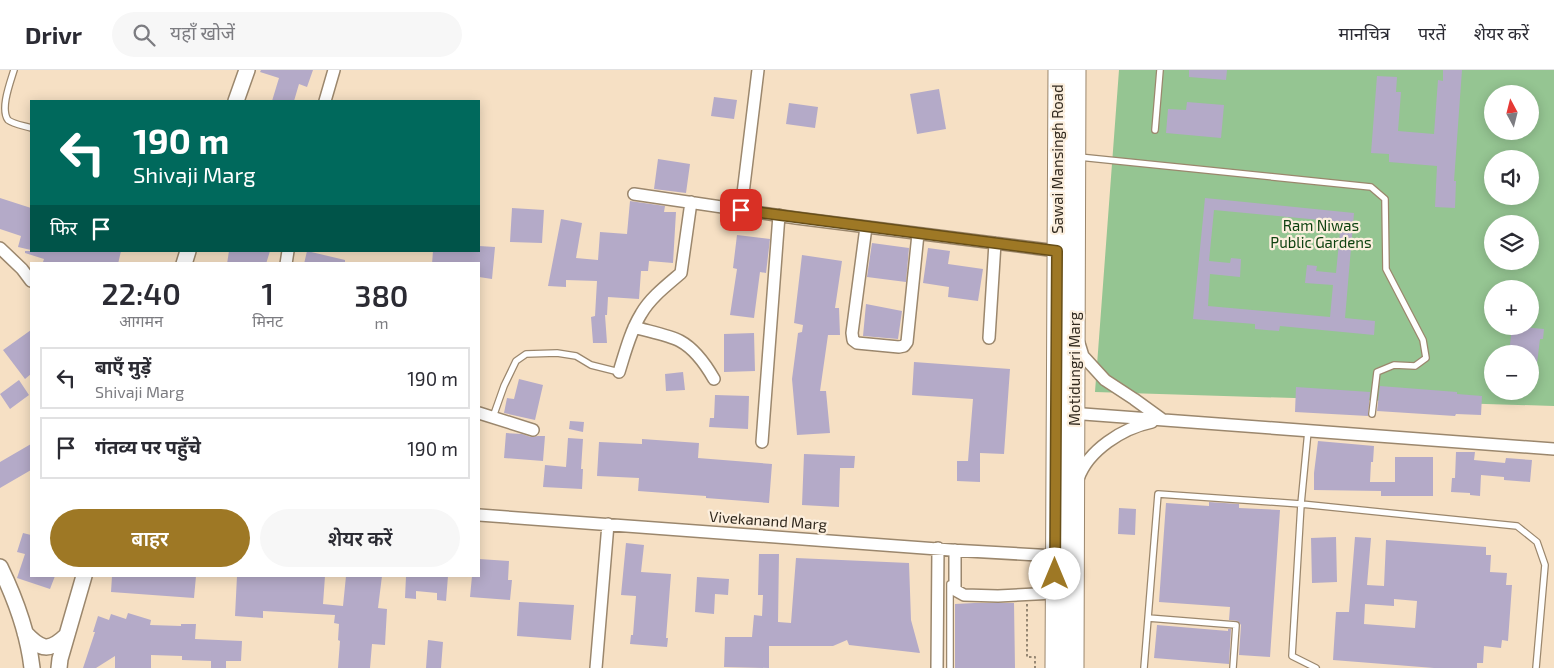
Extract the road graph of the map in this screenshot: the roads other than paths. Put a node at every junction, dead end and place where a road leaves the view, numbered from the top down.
1 (14, 70) edge
2 (247, 70) edge
3 (334, 70) edge
4 (758, 70) edge
5 (1058, 70) edge
6 (1076, 70) edge
7 (1160, 70) edge
8 (236, 100) edge
9 (325, 100) edge
10 (30, 128) edge
11 (1155, 130) dead end
12 (1076, 156) junction
13 (634, 194) dead end
14 (691, 202) junction
15 (741, 210) junction
16 (779, 215) junction
17 (866, 227) junction
18 (918, 234) junction
19 (995, 243) junction
20 (0, 248) edge
21 (1057, 251) junction
22 (30, 280) edge
23 (634, 327) junction
24 (1075, 332) junction
25 (989, 338) dead end
26 (619, 372) joint
27 (714, 379) dead end
28 (1056, 412) junction
29 (480, 413) edge
30 (1076, 413) junction
31 (1372, 414) dead end
32 (493, 417) junction
33 (1163, 420) junction
34 (534, 430) dead end
35 (1308, 431) junction
36 (762, 442) dead end
37 (1554, 448) edge
38 (1075, 488) junction
39 (1301, 504) junction
40 (480, 515) edge
41 (608, 524) junction
42 (938, 548) junction
43 (953, 550) junction
44 (1055, 556) junction
45 (0, 567) edge
46 (84, 577) edge
47 (1055, 593) junction
48 (1148, 618) junction
49 (25, 633) junction
50 (66, 636) junction
51 (32, 668) edge
52 (59, 668) edge
53 (596, 668) edge
54 (938, 668) edge
55 (950, 668) edge
56 (1055, 668) edge
57 (1074, 668) edge
58 (1144, 668) edge
59 (1233, 668) edge
60 (1316, 668) edge
61 (1536, 668) edge

1 - 10 lane
2 - 8 street
3 - 9 street
4 - 15 street
5 - 21 main road, Sawai Mansingh Road
6 - 12 main road, Motidungri Marg
7 - 11 lane
12 - 24 main road, Motidungri Marg
12 - 31 lane
13 - 14 street
14 - 15 street
14 - 23 street
15 - 16 street
16 - 17 street
16 - 36 street
17 - 18 street
17 - 18 street
18 - 19 street
19 - 21 street
19 - 25 street
20 - 22 street
21 - 28 main road, Sawai Mansingh Road
23 - 26 street
23 - 27 street
24 - 30 main road, Motidungri Marg
24 - 33 street
26 - 32 lane
28 - 30 street
28 - 44 main road, Sawai Mansingh Road
29 - 32 street
30 - 33 street
30 - 38 main road, Motidungri Marg
32 - 34 street
33 - 35 street
33 - 38 street
35 - 37 street
35 - 39 lane
38 - 57 main road, Motidungri Marg
39 - 48 lane
39 - 60 lane
39 - 61 lane
40 - 41 street, Vivekanand Marg
41 - 42 street, Vivekanand Marg
41 - 53 street
42 - 43 street, Vivekanand Marg
42 - 54 street
43 - 44 street, Vivekanand Marg
43 - 47 street
43 - 55 lane
44 - 47 main road, Sawai Mansingh Road
45 - 49 street
46 - 50 street
47 - 56 main road, Sawai Mansingh Road
48 - 58 lane
48 - 59 lane
49 - 50 street
49 - 51 street
50 - 52 street

